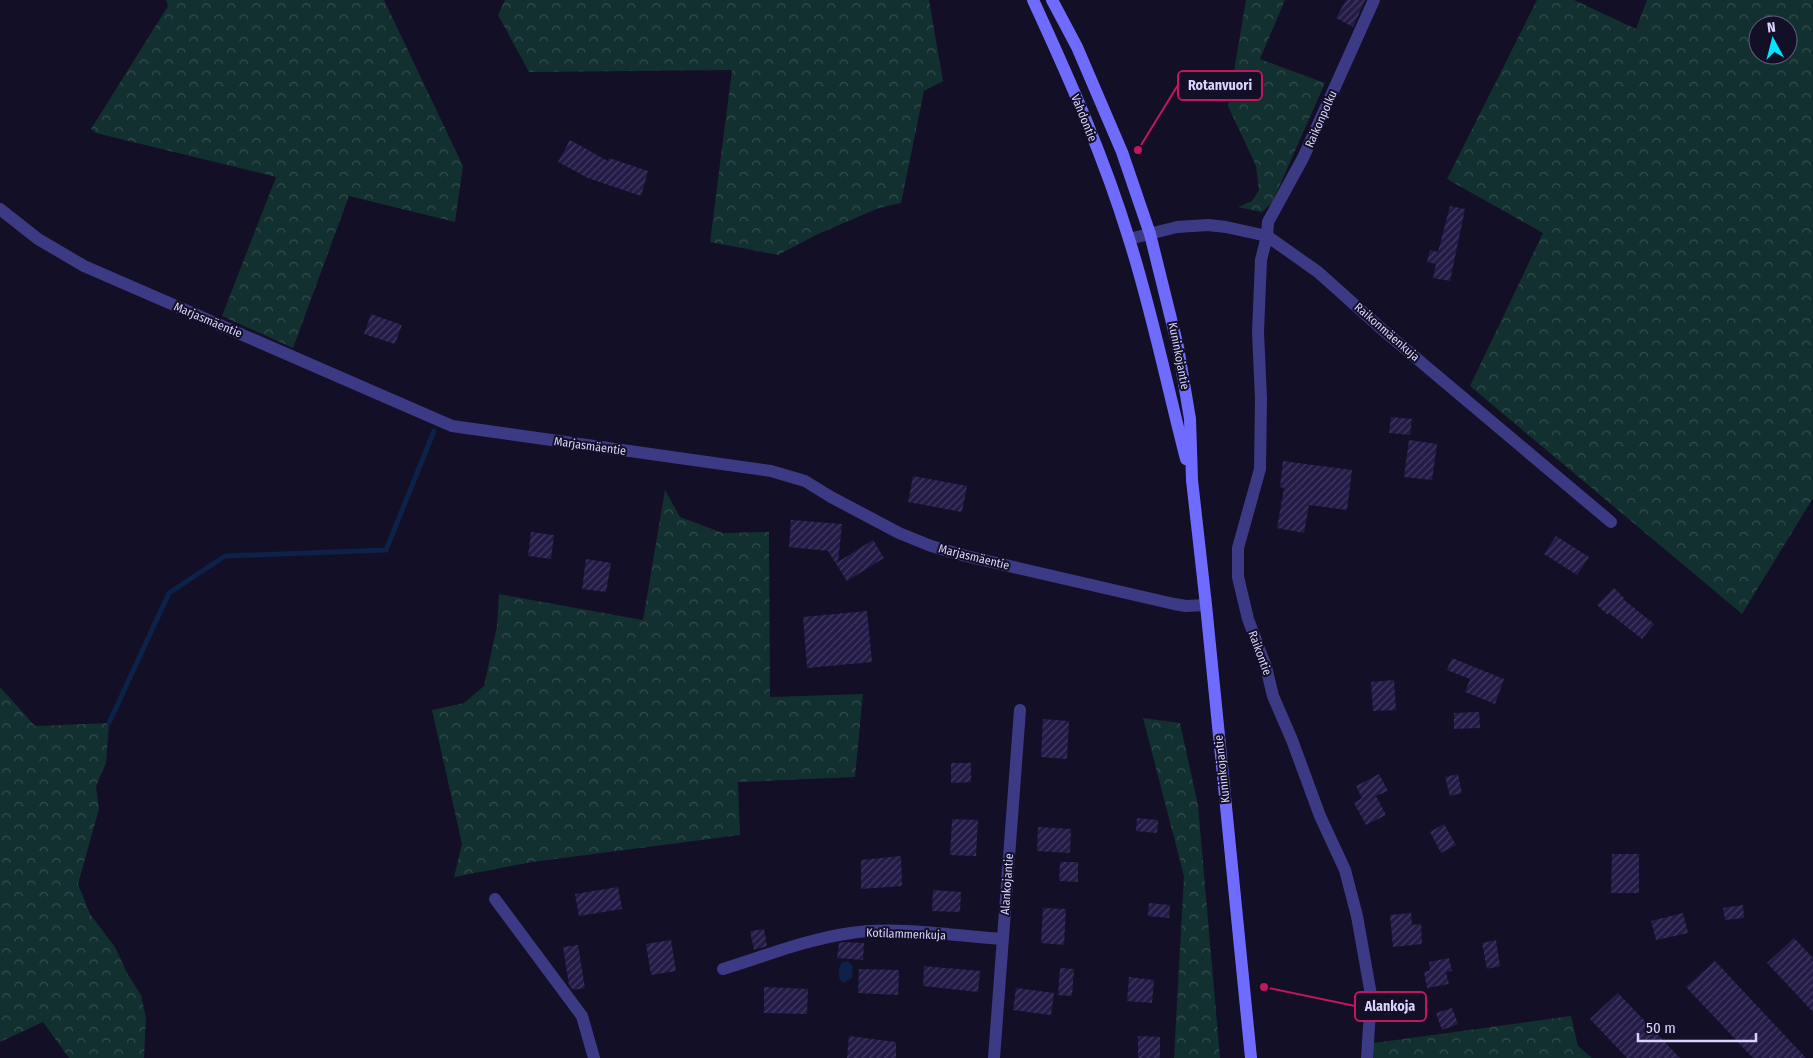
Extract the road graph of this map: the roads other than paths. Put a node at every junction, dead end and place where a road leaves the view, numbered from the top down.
1 (1033, 0) edge
2 (1052, 0) edge
3 (1374, 0) edge
4 (0, 209) edge
5 (1150, 234) junction
6 (1267, 236) junction
7 (1129, 239) junction
8 (1192, 480) junction
9 (1611, 522) dead end
10 (1206, 605) junction
11 (1020, 710) dead end
12 (495, 899) dead end
13 (1003, 939) junction
14 (723, 969) dead end
15 (594, 1058) edge
16 (994, 1058) edge
17 (1251, 1058) edge
18 (1367, 1058) edge

1 - 7 main road, Vahdontie
2 - 5 main road, Vahdontie
3 - 6 street, Raikonpolku
4 - 10 street, Marjasmäentie
5 - 6 street, Raikonmäenkuja
5 - 7 street, Raikonmäenkuja
5 - 8 main road, Kuninkojantie
6 - 9 street, Raikonmäenkuja
6 - 18 street, Raikontie
7 - 8 main road, Kuninkojantie
8 - 10 main road, Kuninkojantie
10 - 17 main road, Kuninkojantie
11 - 13 street, Alankojantie
12 - 15 street
13 - 14 street, Kotilammenkuja
13 - 16 street, Alankojantie

